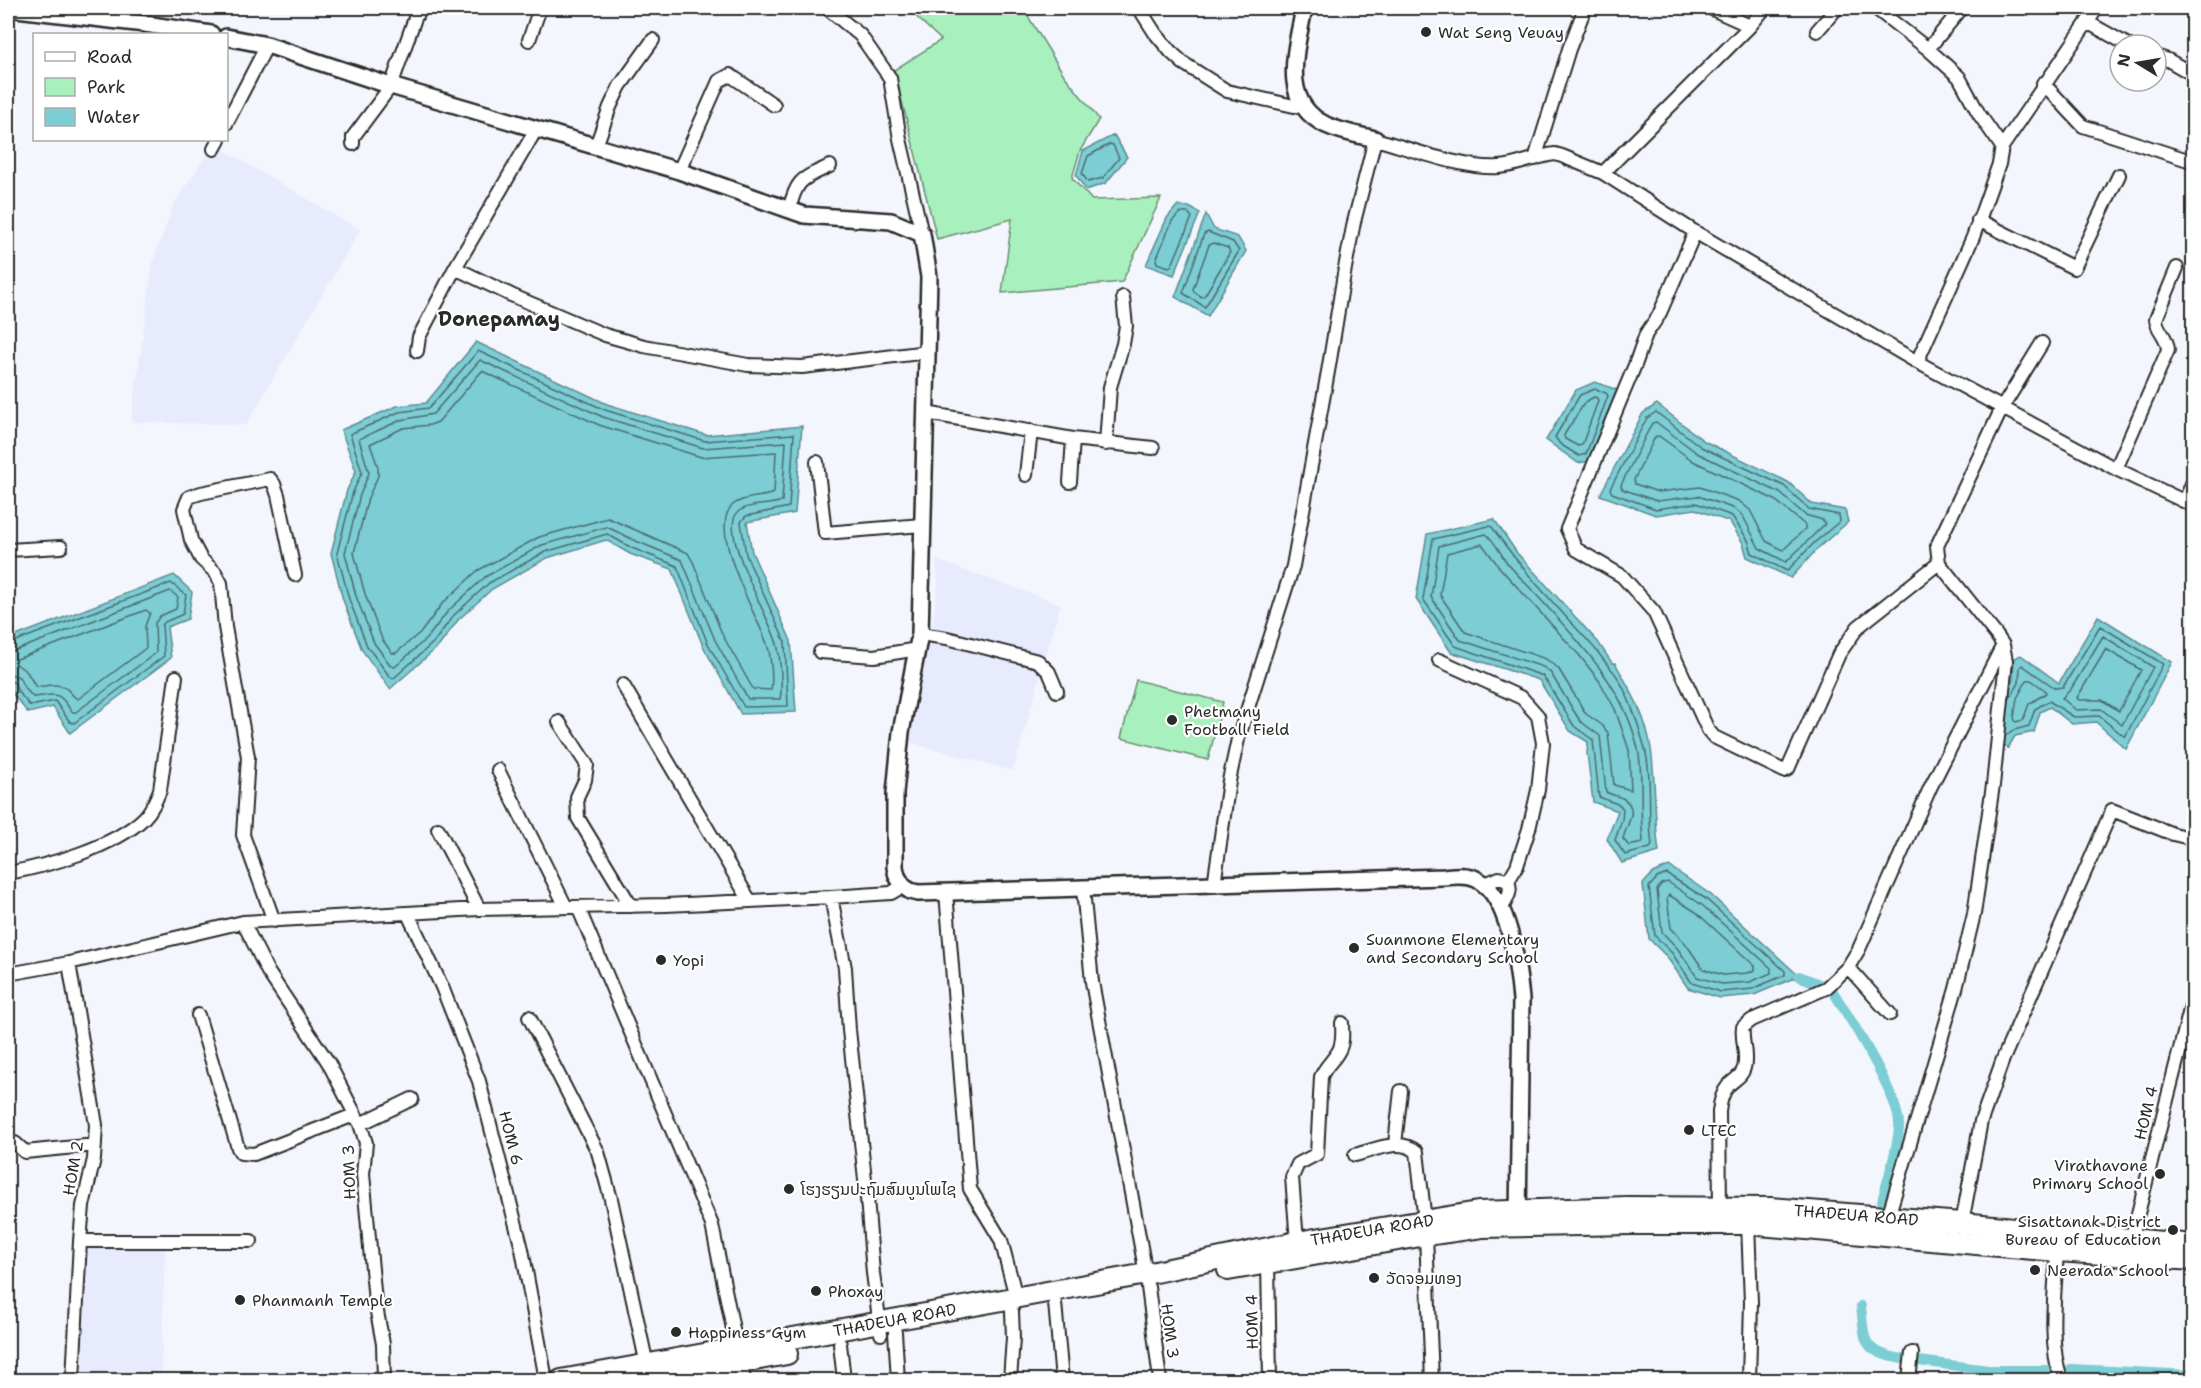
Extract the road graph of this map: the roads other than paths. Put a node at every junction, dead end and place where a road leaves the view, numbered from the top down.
1 (8, 8) edge
2 (421, 8) edge
3 (540, 8) edge
4 (827, 8) edge
5 (1139, 8) edge
6 (1304, 8) edge
7 (1585, 8) edge
8 (1710, 8) edge
9 (1765, 8) edge
10 (1837, 8) edge
11 (1875, 8) edge
12 (1962, 8) edge
13 (2097, 8) edge
14 (2087, 22) junction
15 (1750, 26) junction
16 (1817, 31) dead end
17 (192, 33) edge
18 (2108, 34) edge
19 (228, 37) edge
20 (529, 40) dead end
21 (653, 40) dead end
22 (267, 45) junction
23 (1928, 49) junction
24 (2168, 60) edge
25 (2193, 75) edge
26 (2043, 83) junction
27 (391, 86) junction
28 (774, 105) dead end
29 (1302, 106) junction
30 (228, 120) edge
31 (537, 128) junction
32 (1375, 139) junction
33 (353, 144) dead end
34 (596, 146) junction
35 (2002, 147) junction
36 (1535, 159) junction
37 (2193, 162) edge
38 (831, 166) dead end
39 (679, 171) junction
40 (1603, 173) junction
41 (2119, 175) dead end
42 (789, 210) junction
43 (1978, 220) junction
44 (1695, 232) junction
45 (922, 234) junction
46 (455, 268) junction
47 (2178, 268) dead end
48 (1123, 297) dead end
49 (2042, 343) dead end
50 (417, 351) dead end
51 (928, 352) junction
52 (1917, 362) junction
53 (2002, 408) junction
54 (927, 413) junction
55 (1031, 431) junction
56 (1073, 439) junction
57 (1106, 444) junction
58 (1153, 448) dead end
59 (817, 462) dead end
60 (2116, 469) junction
61 (1026, 475) dead end
62 (2193, 479) edge
63 (1070, 482) dead end
64 (2189, 503) edge
65 (922, 525) junction
66 (61, 547) dead end
67 (8, 550) edge
68 (1939, 563) junction
69 (296, 575) dead end
70 (919, 641) junction
71 (2002, 645) junction
72 (820, 652) dead end
73 (1439, 660) dead end
74 (176, 676) dead end
75 (623, 685) dead end
76 (1057, 691) dead end
77 (559, 722) dead end
78 (498, 770) dead end
79 (438, 830) dead end
80 (2193, 839) edge
81 (8, 873) edge
82 (1508, 881) junction
83 (1485, 884) junction
84 (1214, 885) junction
85 (903, 886) junction
86 (1083, 889) junction
87 (946, 892) junction
88 (831, 897) junction
89 (750, 901) junction
90 (631, 906) junction
91 (572, 907) junction
92 (479, 909) junction
93 (1501, 910) junction
94 (408, 914) junction
95 (274, 921) junction
96 (243, 922) junction
97 (69, 963) junction
98 (1848, 967) junction
99 (8, 974) edge
100 (2193, 994) edge
101 (1890, 1014) dead end
102 (198, 1015) dead end
103 (529, 1017) dead end
104 (1341, 1023) dead end
105 (1401, 1090) dead end
106 (412, 1099) dead end
107 (357, 1119) junction
108 (8, 1144) edge
109 (1395, 1144) junction
110 (94, 1145) junction
111 (1355, 1155) dead end
112 (1720, 1207) junction
113 (1888, 1217) junction
114 (1518, 1218) junction
115 (1962, 1223) junction
116 (1748, 1224) junction
117 (1425, 1228) junction
118 (80, 1241) junction
119 (251, 1241) dead end
120 (1298, 1242) junction
121 (2193, 1245) edge
122 (2130, 1248) junction
123 (2057, 1251) junction
124 (2193, 1260) edge
125 (1268, 1262) junction
126 (1147, 1280) junction
127 (1056, 1303) junction
128 (1014, 1304) junction
129 (885, 1330) junction
130 (840, 1344) junction
131 (1912, 1353) dead end
132 (741, 1364) edge
133 (654, 1376) edge
134 (73, 1380) edge
135 (384, 1380) edge
136 (546, 1380) edge
137 (561, 1380) edge
138 (844, 1380) edge
139 (898, 1380) edge
140 (1010, 1380) edge
141 (1062, 1380) edge
142 (1160, 1380) edge
143 (1270, 1380) edge
144 (1432, 1380) edge
145 (1749, 1380) edge
146 (1910, 1380) edge
147 (2061, 1380) edge

1 - 17 street
2 - 27 street
3 - 20 street
4 - 45 street
5 - 29 street
6 - 29 street
7 - 36 street
8 - 15 street
9 - 15 street
10 - 16 street
11 - 23 street
12 - 23 street
13 - 14 street
14 - 18 street
14 - 26 street
15 - 40 street
19 - 22 street
21 - 34 street
22 - 27 street
22 - 30 street
23 - 35 street
24 - 25 street
26 - 35 street
26 - 37 street
27 - 31 street
27 - 33 street
28 - 39 street
29 - 32 street
31 - 34 street
31 - 46 street
32 - 36 street
32 - 84 street
34 - 39 street
35 - 43 street
36 - 40 street
38 - 42 street
39 - 42 street
40 - 44 street
41 - 43 street
42 - 45 street
43 - 52 street
44 - 52 street
44 - 68 street
45 - 51 street
46 - 50 street
46 - 51 street
47 - 60 street
48 - 57 street
49 - 53 street
51 - 54 street
52 - 53 street
53 - 60 street
53 - 68 street
54 - 55 street
54 - 65 street
55 - 56 street
55 - 61 street
56 - 57 street
56 - 63 street
57 - 58 street
59 - 65 street
60 - 64 street
62 - 64 street
65 - 70 street
66 - 67 street
68 - 71 street
69 - 95 street
70 - 72 street
70 - 76 street
70 - 85 street
71 - 98 street
71 - 113 street
73 - 82 street
74 - 81 street
75 - 89 street
77 - 90 street
78 - 91 street
79 - 92 street
80 - 115 street
82 - 83 street
82 - 93 street
83 - 84 street
83 - 93 street
84 - 86 street
85 - 87 street
85 - 88 street
86 - 87 street
86 - 126 street, HOM 3
87 - 128 street
88 - 89 street
88 - 129 street
89 - 90 street
90 - 91 street
91 - 92 street
91 - 132 street
92 - 94 street
93 - 114 street
94 - 95 street
94 - 136 street, HOM 6
95 - 96 street
96 - 97 street
96 - 107 street, HOM 3
97 - 99 street
97 - 110 street, HOM 2
98 - 101 street
98 - 112 street
100 - 122 street, HOM 4
102 - 107 street
103 - 133 street
104 - 120 street
105 - 109 street
106 - 107 street
107 - 135 street, HOM 3
108 - 110 street
109 - 111 street
109 - 117 street
110 - 118 street, HOM 2
112 - 113 main road, THADEUA ROAD
112 - 114 main road, THADEUA ROAD
113 - 115 main road, THADEUA ROAD
114 - 116 main road, THADEUA ROAD
114 - 117 main road, THADEUA ROAD
115 - 122 main road, THADEUA ROAD
116 - 123 main road, THADEUA ROAD
116 - 145 street
117 - 120 main road, THADEUA ROAD
117 - 125 main road, THADEUA ROAD
117 - 144 street
118 - 119 street
118 - 134 street, HOM 2
120 - 126 main road, THADEUA ROAD
121 - 122 main road, THADEUA ROAD
122 - 123 main road, THADEUA ROAD
122 - 124 main road, THADEUA ROAD
123 - 147 street
125 - 126 main road, THADEUA ROAD
125 - 143 street, HOM 4
126 - 127 main road, THADEUA ROAD
126 - 128 main road, THADEUA ROAD
126 - 142 street, HOM 3
127 - 128 main road, THADEUA ROAD
127 - 141 street
128 - 129 main road, THADEUA ROAD
128 - 140 street
129 - 130 main road, THADEUA ROAD
129 - 132 main road, THADEUA ROAD
129 - 139 street
130 - 132 main road, THADEUA ROAD
130 - 138 street
131 - 146 street
132 - 133 main road, THADEUA ROAD
133 - 137 main road, THADEUA ROAD

